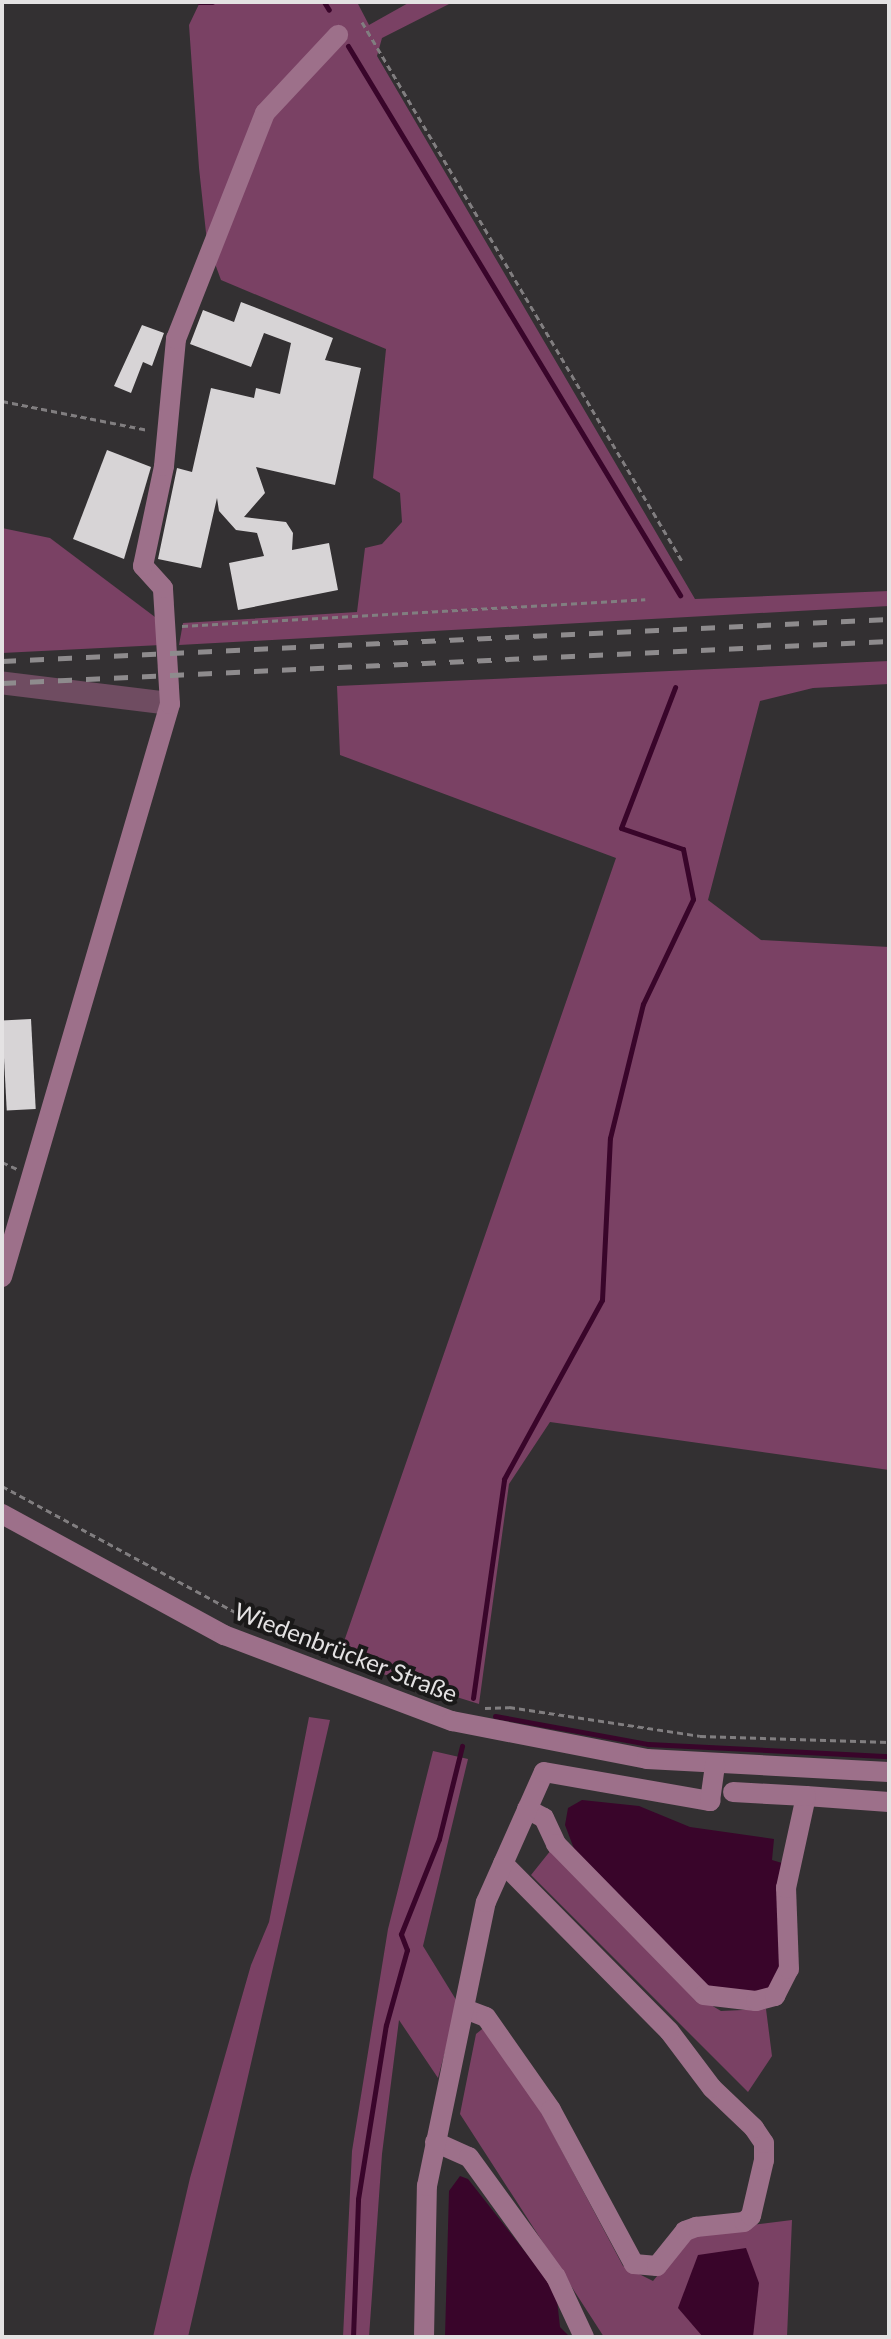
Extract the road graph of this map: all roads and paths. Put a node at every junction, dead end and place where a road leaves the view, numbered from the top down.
1 (362, 22) dead end
2 (338, 35) dead end
3 (2, 401) edge
4 (168, 434) junction
5 (682, 561) dead end
6 (645, 599) dead end
7 (167, 627) junction
8 (2, 1277) edge
9 (2, 1486) edge
10 (2, 1514) edge
11 (310, 1646) dead end
12 (482, 1708) dead end
13 (889, 1742) edge
14 (715, 1764) junction
15 (889, 1772) edge
16 (733, 1792) dead end
17 (806, 1796) junction
18 (889, 1802) edge
19 (527, 1809) junction
20 (503, 1863) junction
21 (465, 2009) junction
22 (435, 2142) junction
23 (424, 2337) edge
24 (584, 2337) edge

1 - 5 path
2 - 4 street
3 - 4 path
4 - 7 street
6 - 7 path
7 - 8 street
9 - 11 path
10 - 14 street, Wiedenbrücker Straße
12 - 13 path
14 - 15 street, Wiedenbrücker Straße
14 - 19 street
16 - 17 street
17 - 18 street
17 - 19 street
19 - 20 street
20 - 21 street
20 - 21 street
21 - 22 street
22 - 23 street
22 - 24 street

